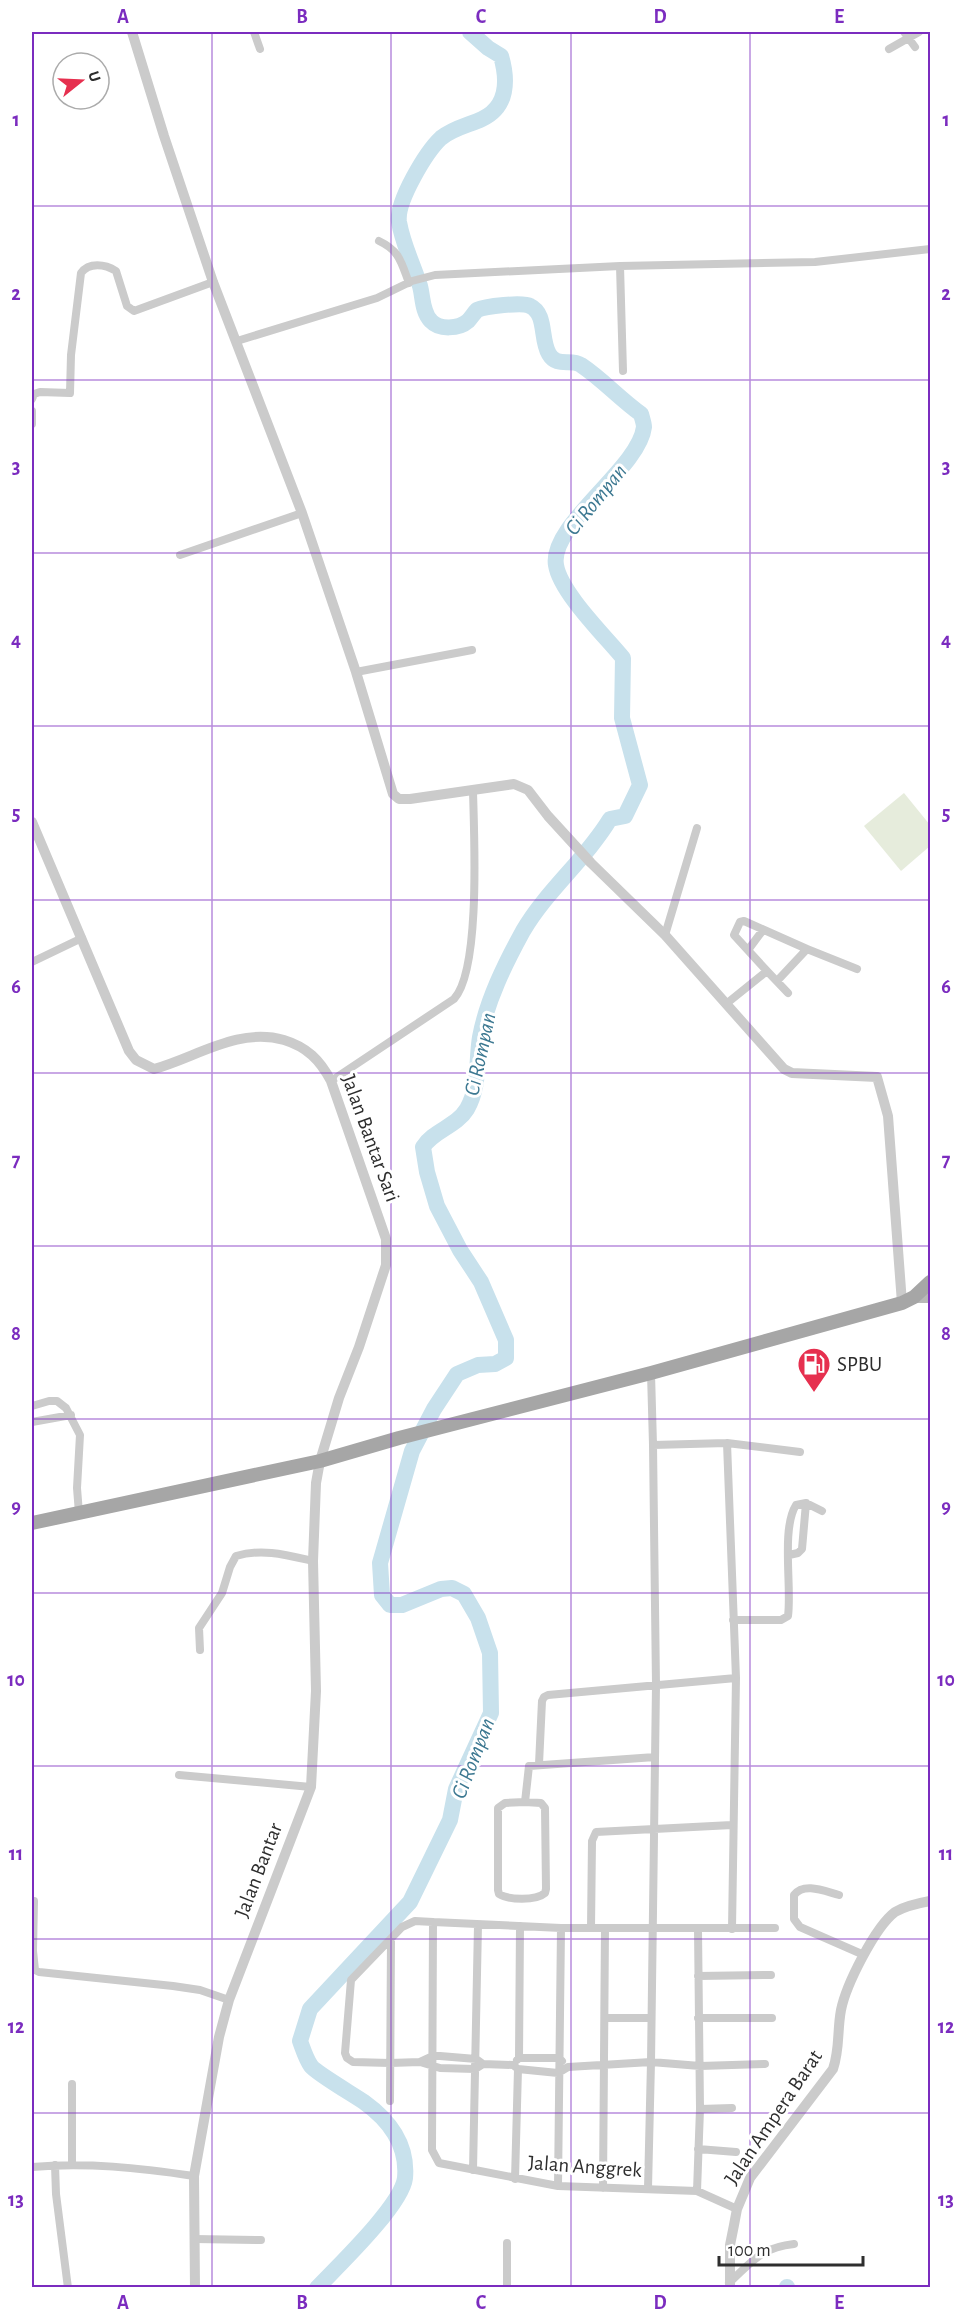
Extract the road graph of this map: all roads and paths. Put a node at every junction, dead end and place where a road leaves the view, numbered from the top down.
1 (132, 32) edge
2 (254, 32) edge
3 (919, 32) edge
4 (907, 34) edge
5 (915, 47) dead end
6 (260, 49) dead end
7 (889, 49) dead end
8 (379, 241) dead end
9 (930, 249) edge
10 (620, 266) junction
11 (213, 282) junction
12 (410, 282) junction
13 (237, 341) junction
14 (623, 371) dead end
15 (32, 399) edge
16 (32, 411) edge
17 (32, 424) edge
18 (302, 513) junction
19 (180, 555) dead end
20 (472, 650) dead end
21 (356, 672) junction
22 (473, 791) junction
23 (32, 822) edge
24 (697, 828) dead end
25 (763, 930) junction
26 (665, 935) junction
27 (82, 938) junction
28 (807, 949) junction
29 (748, 950) junction
30 (32, 962) edge
31 (857, 969) dead end
32 (767, 971) junction
33 (777, 981) junction
34 (788, 993) dead end
35 (726, 1004) junction
36 (331, 1081) junction
37 (930, 1282) edge
38 (930, 1298) edge
39 (908, 1300) junction
40 (651, 1373) junction
41 (32, 1406) edge
42 (71, 1415) junction
43 (32, 1422) edge
44 (727, 1443) junction
45 (652, 1445) junction
46 (800, 1452) dead end
47 (320, 1461) junction
48 (806, 1503) junction
49 (822, 1511) dead end
50 (79, 1513) junction
51 (32, 1523) edge
52 (789, 1555) junction
53 (313, 1561) junction
54 (733, 1620) junction
55 (200, 1650) dead end
56 (736, 1678) junction
57 (656, 1685) junction
58 (655, 1757) junction
59 (539, 1764) junction
60 (179, 1775) dead end
61 (310, 1787) junction
62 (525, 1802) junction
63 (732, 1825) junction
64 (655, 1829) junction
65 (839, 1895) dead end
66 (930, 1900) edge
67 (33, 1901) dead end
68 (433, 1922) junction
69 (478, 1925) junction
70 (520, 1926) junction
71 (561, 1928) junction
72 (591, 1928) junction
73 (605, 1928) junction
74 (774, 1928) dead end
75 (653, 1929) junction
76 (698, 1929) junction
77 (732, 1929) junction
78 (391, 1939) junction
79 (864, 1954) junction
80 (771, 1975) dead end
81 (698, 1976) junction
82 (229, 2000) junction
83 (605, 2018) junction
84 (698, 2018) junction
85 (771, 2018) dead end
86 (651, 2019) junction
87 (433, 2056) junction
88 (559, 2058) junction
89 (479, 2061) junction
90 (420, 2062) junction
91 (651, 2062) junction
92 (390, 2063) junction
93 (517, 2064) junction
94 (765, 2064) dead end
95 (606, 2065) junction
96 (700, 2066) junction
97 (433, 2067) junction
98 (568, 2067) junction
99 (474, 2069) junction
100 (558, 2073) junction
101 (72, 2084) dead end
102 (390, 2101) dead end
103 (732, 2108) dead end
104 (700, 2109) junction
105 (698, 2149) junction
106 (736, 2152) dead end
107 (72, 2164) junction
108 (55, 2165) junction
109 (32, 2167) edge
110 (473, 2170) junction
111 (194, 2176) junction
112 (515, 2179) junction
113 (558, 2186) junction
114 (603, 2188) junction
115 (648, 2188) junction
116 (697, 2192) junction
117 (737, 2209) junction
118 (194, 2239) junction
119 (261, 2240) dead end
120 (507, 2243) dead end
121 (794, 2244) dead end
122 (730, 2285) edge
123 (68, 2288) edge
124 (195, 2288) edge
125 (507, 2288) edge

1 - 11 street
2 - 6 street
3 - 4 street
4 - 5 street
4 - 7 street
8 - 12 street
9 - 10 street
10 - 12 street
10 - 14 street
11 - 13 street
11 - 15 street
12 - 13 street
13 - 18 street
16 - 17 street
18 - 19 street
18 - 21 street
20 - 21 street
21 - 22 street
22 - 26 street
22 - 36 street
23 - 27 street, Jalan Bantar Sari
24 - 26 street
25 - 28 street
25 - 29 street
25 - 29 street
26 - 35 street
27 - 30 street
27 - 36 street, Jalan Bantar Sari
28 - 31 street
28 - 33 street
29 - 32 street
32 - 33 street
32 - 35 street
33 - 34 street
35 - 39 street
36 - 47 street, Jalan Bantar Sari
37 - 39 main road
38 - 39 main road
39 - 40 main road
40 - 45 street
40 - 47 main road
41 - 42 street
42 - 43 street
42 - 50 street
44 - 45 street
44 - 46 street
44 - 54 street
45 - 57 street
47 - 50 main road
47 - 53 street, Jalan Bantar
48 - 49 street
48 - 52 street
48 - 52 street
50 - 51 main road
52 - 54 street
53 - 55 street
53 - 61 street, Jalan Bantar
54 - 56 street
56 - 57 street
56 - 63 street
57 - 58 street
57 - 59 street
58 - 59 street
58 - 64 street
59 - 62 street
60 - 61 street
61 - 82 street, Jalan Bantar
62 - 62 street
63 - 64 street
63 - 77 street
64 - 72 street
64 - 75 street
65 - 79 street
66 - 79 street, Jalan Ampera Barat
67 - 82 street
68 - 69 street
68 - 78 street
68 - 87 street
69 - 70 street
69 - 89 street
70 - 71 street
70 - 93 street
71 - 72 street
71 - 88 street
72 - 73 street
73 - 75 street
73 - 83 street
74 - 77 street
75 - 76 street
75 - 86 street
76 - 77 street
76 - 81 street
78 - 92 street
78 - 92 street
79 - 117 street, Jalan Ampera Barat
80 - 81 street
81 - 84 street
82 - 111 street, Jalan Bantar
83 - 86 street
83 - 95 street
84 - 85 street
84 - 96 street
86 - 91 street
87 - 89 street
87 - 90 street
87 - 97 street
88 - 93 street
88 - 98 street
88 - 100 street
89 - 93 street
89 - 99 street
90 - 92 street
90 - 97 street
91 - 95 street
91 - 96 street
91 - 115 street
92 - 102 street
93 - 100 street
93 - 112 street
94 - 96 street
95 - 98 street
95 - 114 street
96 - 104 street
97 - 99 street
97 - 110 street, Jalan Anggrek
98 - 100 street
99 - 110 street
100 - 113 street
101 - 107 street
103 - 104 street
104 - 105 street
105 - 106 street
105 - 116 street
107 - 108 street
107 - 111 street
108 - 109 street
108 - 123 street
110 - 112 street, Jalan Anggrek
111 - 118 street, Jalan Bantar
112 - 113 street, Jalan Anggrek
113 - 114 street, Jalan Anggrek
114 - 115 street, Jalan Anggrek
115 - 116 street, Jalan Anggrek
116 - 117 street, Jalan Anggrek
117 - 122 street, Jalan Ampera Barat
118 - 119 street
118 - 124 street, Jalan Bantar
120 - 125 street
121 - 122 street

